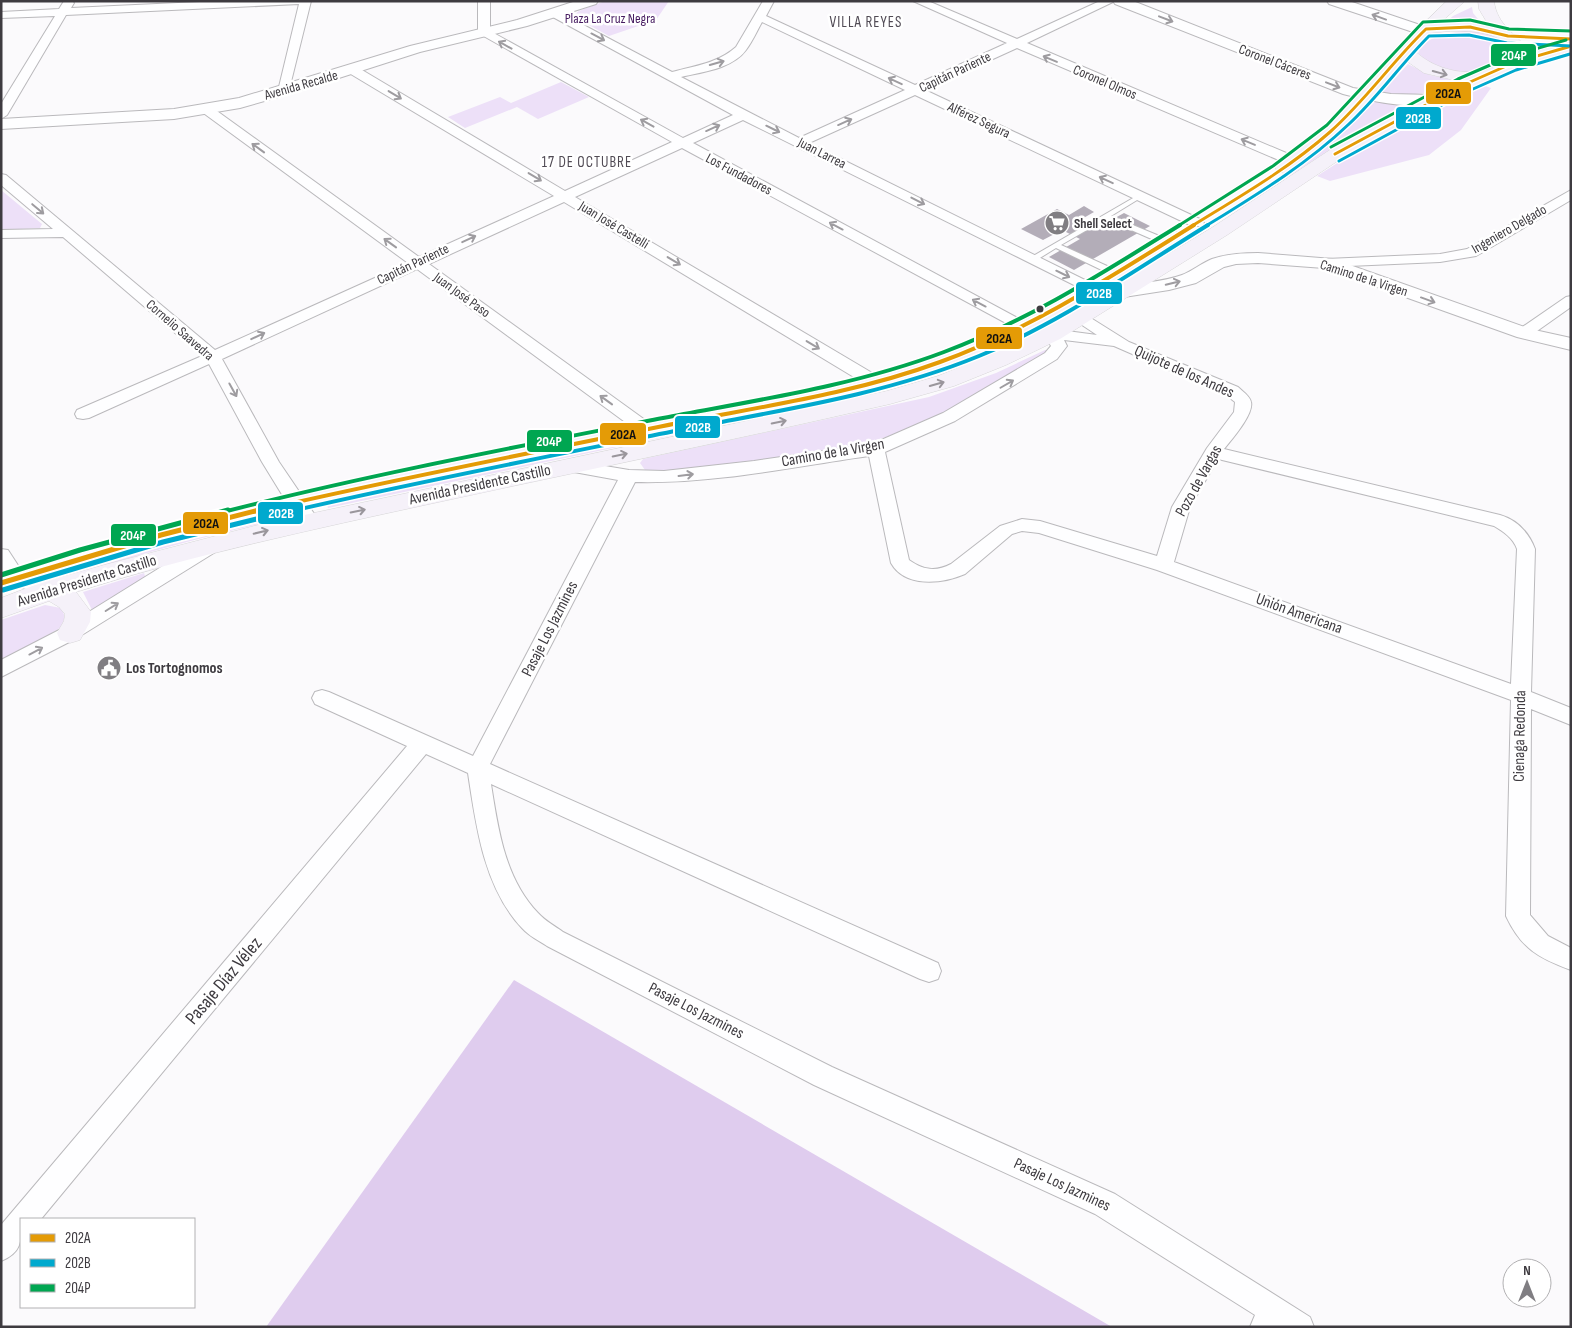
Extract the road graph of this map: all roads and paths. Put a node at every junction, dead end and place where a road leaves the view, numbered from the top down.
1 (69, 1) edge
2 (298, 1) edge
3 (305, 1) edge
4 (484, 1) edge
5 (591, 1) edge
6 (769, 1) edge
7 (918, 1) edge
8 (1110, 1) edge
9 (1120, 1) edge
10 (1334, 1) edge
11 (1457, 1) edge
12 (1486, 1) edge
13 (62, 12) junction
14 (555, 14) junction
15 (1, 15) edge
16 (760, 17) junction
17 (1425, 30) junction
18 (484, 32) junction
19 (1504, 35) junction
20 (1571, 39) edge
21 (1016, 44) junction
22 (1571, 46) edge
23 (1405, 51) junction
24 (1513, 63) junction
25 (353, 70) junction
26 (670, 76) junction
27 (1482, 77) junction
28 (916, 90) junction
29 (284, 91) junction
30 (1367, 96) junction
31 (1434, 100) junction
32 (206, 109) junction
33 (1, 115) edge
34 (743, 115) junction
35 (1, 124) edge
36 (681, 142) junction
37 (800, 142) junction
38 (1293, 162) junction
39 (1, 178) edge
40 (1571, 194) edge
41 (564, 195) junction
42 (1140, 196) junction
43 (1106, 216) junction
44 (1197, 223) junction
45 (67, 233) junction
46 (1, 234) edge
47 (1166, 242) junction
48 (1056, 245) junction
49 (1032, 259) junction
50 (417, 262) junction
51 (1326, 263) junction
52 (1120, 282) junction
53 (1090, 288) junction
54 (1571, 300) edge
55 (1081, 318) junction
56 (1022, 326) junction
57 (1052, 334) junction
58 (1524, 334) junction
59 (1571, 344) edge
60 (1123, 345) junction
61 (214, 357) junction
62 (873, 382) junction
63 (1243, 401) joint
64 (83, 414) dead end
65 (646, 429) junction
66 (876, 448) junction
67 (1213, 452) junction
68 (569, 466) junction
69 (629, 476) junction
70 (302, 511) junction
71 (214, 543) junction
72 (1, 555) edge
73 (1164, 565) junction
74 (9, 580) edge
75 (49, 590) junction
76 (1, 608) edge
77 (70, 632) junction
78 (1, 669) edge
79 (1521, 696) junction
80 (322, 698) dead end
81 (1571, 717) edge
82 (423, 742) junction
83 (478, 767) junction
84 (1571, 959) edge
85 (930, 971) dead end
86 (25, 1218) edge
87 (20, 1224) edge
88 (1, 1247) edge
89 (1268, 1318) edge
90 (1300, 1327) edge

1 - 13 street
2 - 13 street
3 - 29 street
4 - 18 street
5 - 14 street, Avenida Recalde
6 - 16 street
7 - 21 street, Coronel Olmos
8 - 21 street, Capitán Pariente
9 -> 30 street, Coronel Cáceres
17 -> 10 street
11 - 17 main road, Avenida Presidente Castillo
12 - 19 main road
13 - 15 street
13 - 33 street
14 - 18 street, Avenida Recalde
14 -> 26 street, Juan Larrea
26 -> 16 street
28 -> 16 street, Alférez Segura
17 - 19 main road
17 - 23 main road, Avenida Presidente Castillo
18 - 25 street, Avenida Recalde
36 -> 18 street, Los Fundadores
19 - 20 main road
19 - 24 main road
21 - 28 street, Capitán Pariente
38 -> 21 street, Coronel Olmos
22 - 24 main road
23 -> 27 main road
23 - 30 main road, Avenida Presidente Castillo
24 - 27 main road, Avenida Presidente Castillo
25 - 29 street, Avenida Recalde
25 -> 41 street, Juan José Castelli
26 - 34 street, Juan Larrea
27 - 31 main road, Avenida Presidente Castillo
37 -> 28 street, Capitán Pariente
42 -> 28 street, Alférez Segura
29 - 32 street, Avenida Recalde
30 - 31 street, Coronel Cáceres
30 - 38 main road, Avenida Presidente Castillo
31 - 52 main road, Avenida Presidente Castillo
32 - 35 street, Avenida Recalde
50 -> 32 street, Juan José Paso
36 -> 34 street, Capitán Pariente
34 -> 37 street, Juan Larrea
36 - 41 street, Capitán Pariente
56 -> 36 street, Los Fundadores
37 -> 49 street, Juan Larrea
38 - 44 main road, Avenida Presidente Castillo
39 -> 45 street, Cornelio Saavedra
40 - 51 street, Ingeniero Delgado
50 -> 41 street, Capitán Pariente
41 -> 62 street, Juan José Castelli
42 - 43 lane
42 - 44 street, Alférez Segura
43 - 47 lane
43 - 48 lane
44 - 47 main road, Avenida Presidente Castillo
45 - 46 street
45 - 61 street, Cornelio Saavedra
47 - 52 main road, Avenida Presidente Castillo
48 - 49 lane
48 - 52 lane
49 -> 53 street, Juan Larrea
61 -> 50 street, Capitán Pariente
65 -> 50 street, Juan José Paso
52 -> 51 street, Camino de la Virgen
51 -> 58 street, Camino de la Virgen
52 - 53 main road, Avenida Presidente Castillo
52 - 55 main road, Avenida Presidente Castillo
53 - 56 main road, Avenida Presidente Castillo
54 - 58 street
55 - 57 main road, Avenida Presidente Castillo
55 - 60 street, Quijote de los Andes
56 - 62 main road, Avenida Presidente Castillo
57 - 60 street, Quijote de los Andes
66 -> 57 street, Camino de la Virgen
68 -> 57 main road, Avenida Presidente Castillo
58 - 59 street, Camino de la Virgen
60 - 63 street, Quijote de los Andes
61 - 64 street, Capitán Pariente
61 -> 70 street, Cornelio Saavedra
62 - 65 main road, Avenida Presidente Castillo
63 - 67 street, Pozo de Vargas
65 - 70 main road, Avenida Presidente Castillo
69 -> 66 street, Camino de la Virgen
66 - 73 street, Unión Americana
67 - 73 street, Pozo de Vargas
67 - 79 street, Cienaga Redonda
68 - 69 street, Camino de la Virgen
70 -> 68 main road, Avenida Presidente Castillo
69 - 83 street, Pasaje Los Jazmines
71 -> 70 main road, Avenida Presidente Castillo
70 - 74 main road, Avenida Presidente Castillo
71 - 75 main road, Avenida Presidente Castillo
77 -> 71 street
72 - 74 street
73 - 79 street, Unión Americana
74 - 75 street
75 - 76 main road, Avenida Presidente Castillo
75 - 77 main road
78 -> 77 street
79 - 81 street, Unión Americana
79 - 84 street, Cienaga Redonda
80 - 82 street
82 - 83 street
82 - 86 street, Pasaje Díaz Vélez
83 - 85 street
83 - 89 street, Pasaje Los Jazmines
87 - 88 street
89 - 90 street, Pasaje Los Jazmines

